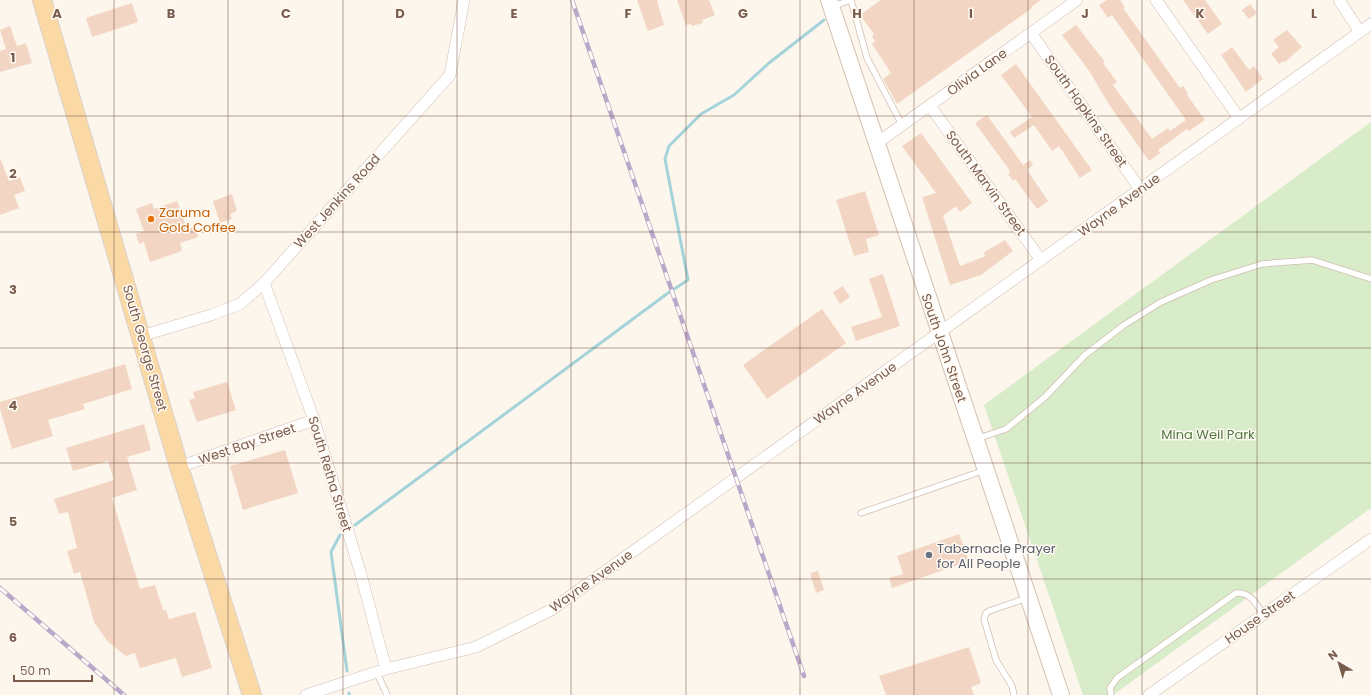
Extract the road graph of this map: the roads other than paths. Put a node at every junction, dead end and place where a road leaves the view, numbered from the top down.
1 (42, 0) edge
2 (464, 0) edge
3 (851, 0) edge
4 (1077, 0) edge
5 (1156, 0) edge
6 (1339, 0) edge
7 (830, 4) edge
8 (1371, 24) edge
9 (1360, 32) junction
10 (1031, 33) junction
11 (930, 106) junction
12 (1239, 118) junction
13 (902, 125) junction
14 (877, 142) junction
15 (1140, 189) junction
16 (1042, 260) junction
17 (1371, 279) edge
18 (264, 283) junction
19 (939, 334) junction
20 (142, 336) junction
21 (314, 420) junction
22 (976, 439) junction
23 (179, 467) junction
24 (986, 469) junction
25 (861, 513) dead end
26 (1371, 539) edge
27 (1028, 598) junction
28 (1264, 614) junction
29 (381, 671) junction
30 (252, 695) edge
31 (306, 695) edge
32 (387, 695) edge
33 (1014, 695) edge
34 (1061, 695) edge
35 (1111, 695) edge
36 (1149, 695) edge

1 - 20 main road, South George Street
2 - 18 street, West Jenkins Road
3 - 7 lane
3 - 13 lane
4 - 10 street, Olivia Lane
5 - 12 street
6 - 9 street
7 - 14 street, South John Street
8 - 9 street, Wayne Avenue
9 - 12 street, Wayne Avenue
10 - 11 street, Olivia Lane
10 - 15 street, South Hopkins Street
11 - 13 street, Olivia Lane
11 - 16 street, South Marvin Street
12 - 15 street, Wayne Avenue
13 - 14 street, Olivia Lane
14 - 19 street, South John Street
15 - 16 street, Wayne Avenue
16 - 19 street, Wayne Avenue
17 - 22 lane
18 - 20 street, West Jenkins Road
18 - 21 street, South Retha Street
19 - 22 street, South John Street
19 - 29 street, Wayne Avenue
20 - 23 main road, South George Street
21 - 23 street, West Bay Street
21 - 29 street, South Retha Street
22 - 24 street, South John Street
23 - 30 main road, South George Street
24 - 25 lane
24 - 27 street, South John Street
26 - 28 street, House Street
27 - 33 lane
27 - 34 street, South John Street
28 - 35 lane
28 - 36 street, House Street
29 - 31 street, Wayne Avenue
29 - 32 lane

